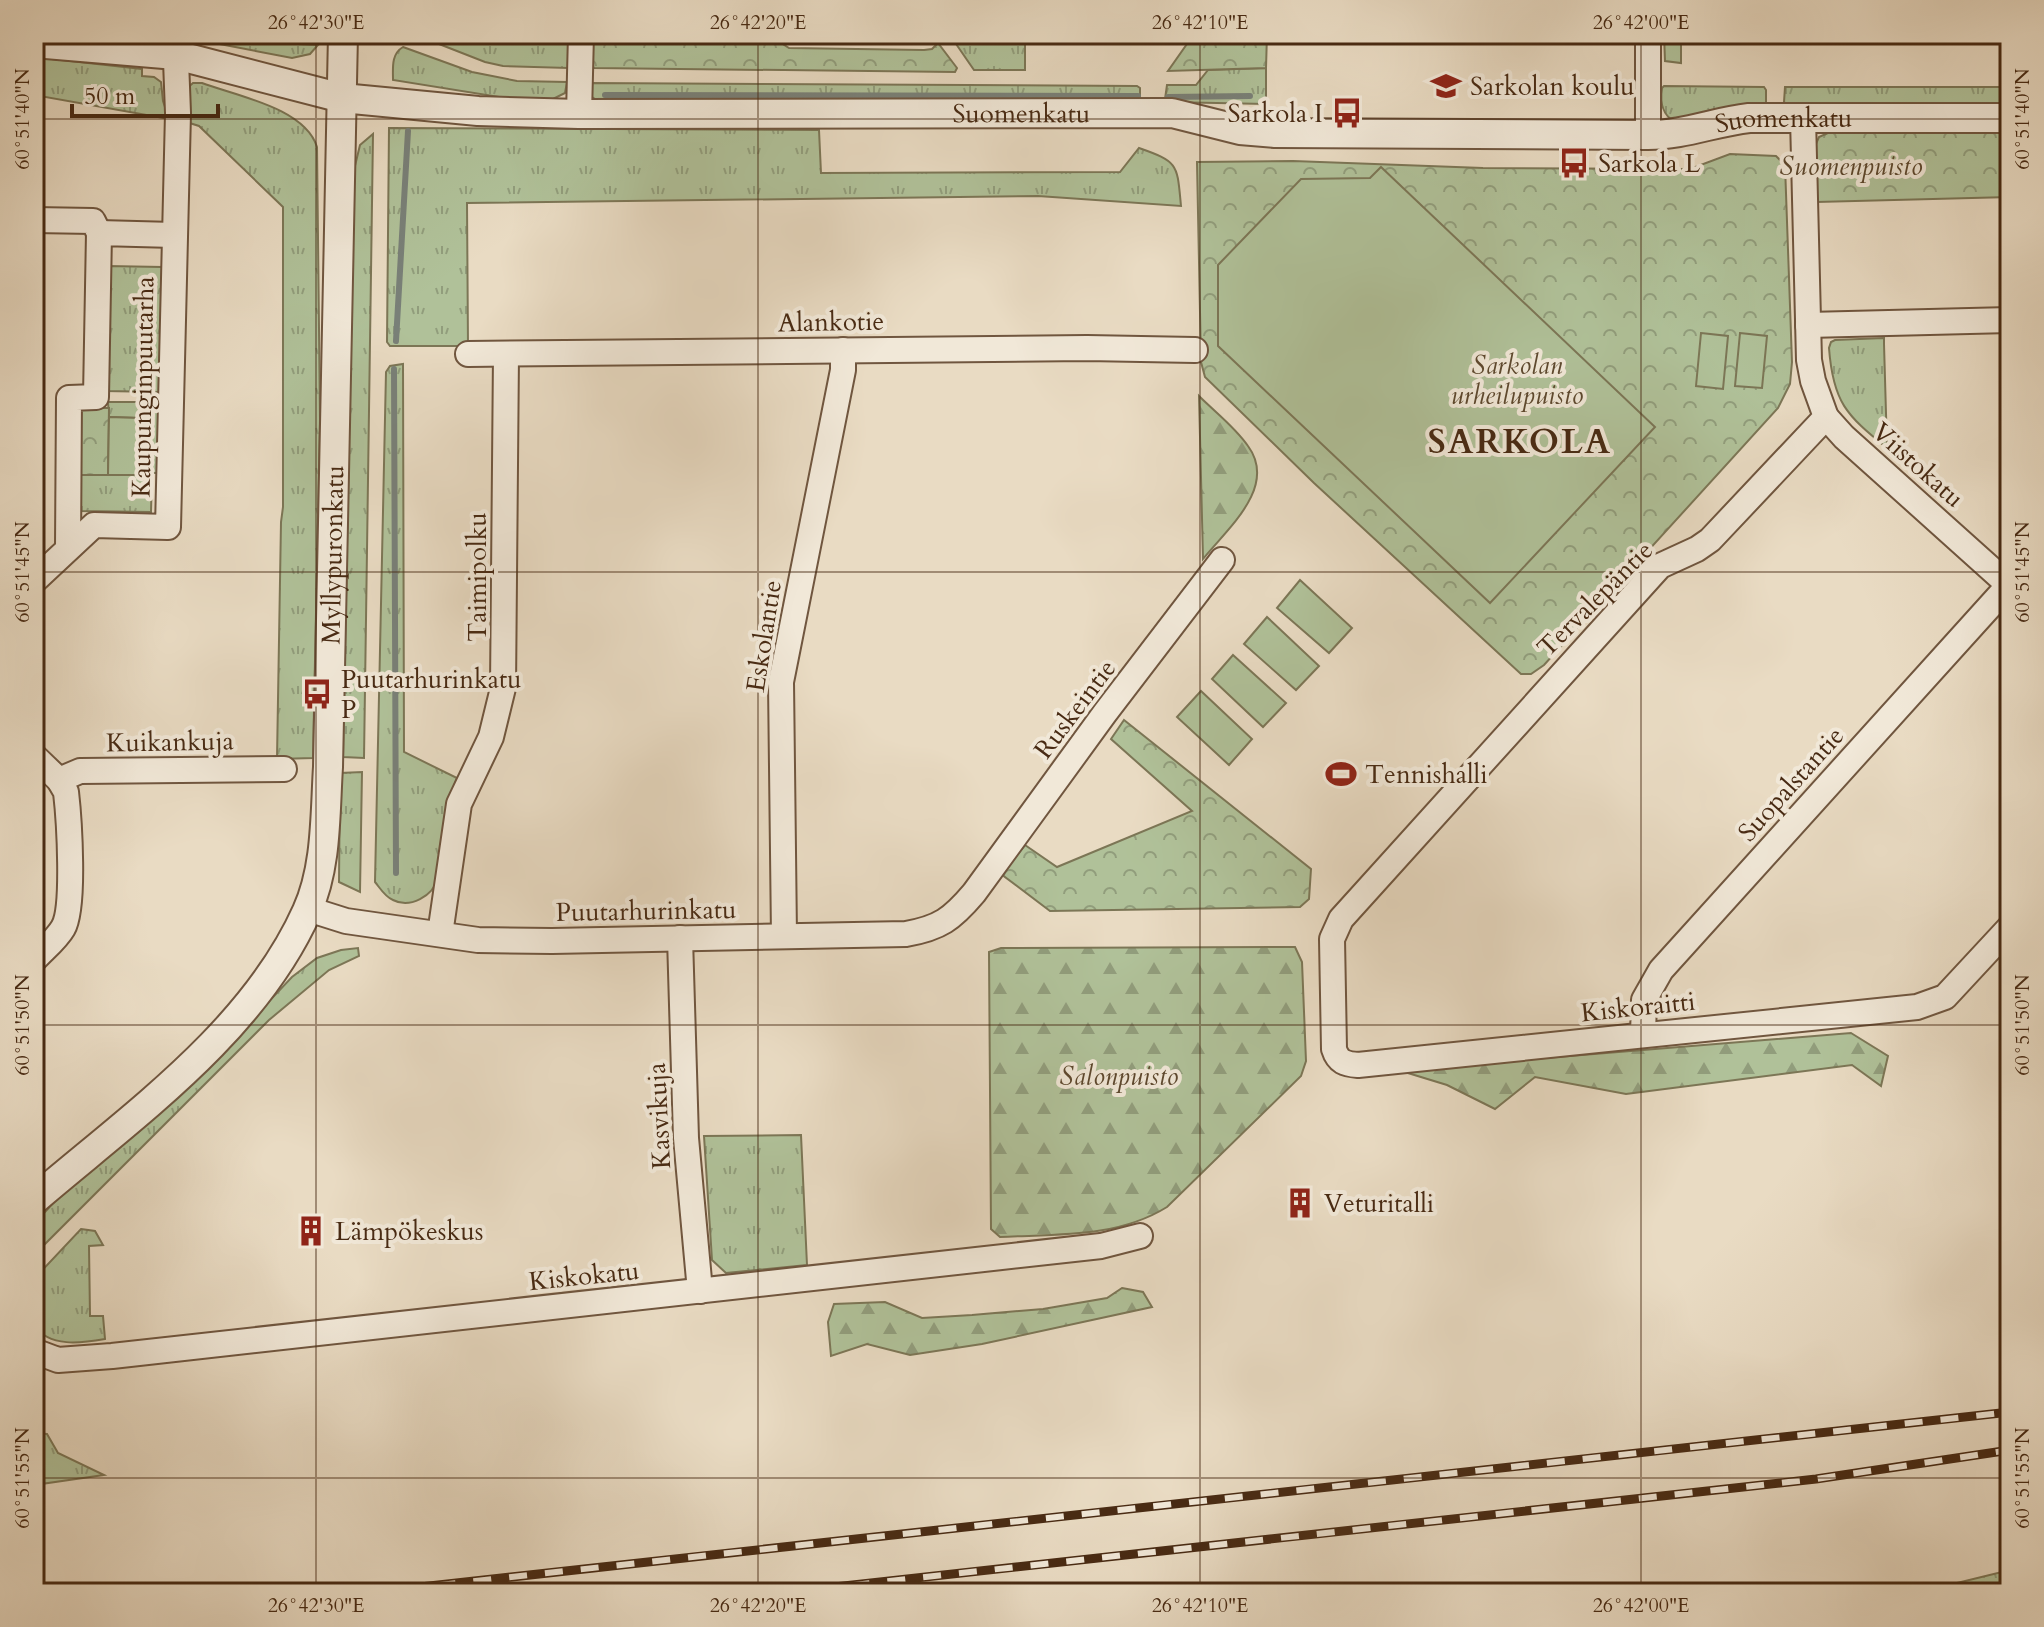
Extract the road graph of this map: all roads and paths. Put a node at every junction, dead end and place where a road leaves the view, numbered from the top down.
1 (343, 34) edge
2 (581, 34) edge
3 (1648, 34) edge
4 (34, 43) edge
5 (175, 44) edge
6 (342, 98) junction
7 (579, 114) junction
8 (1803, 118) junction
9 (2010, 118) edge
10 (1648, 135) junction
11 (34, 220) edge
12 (99, 233) junction
13 (174, 235) junction
14 (2010, 320) edge
15 (1808, 325) junction
16 (843, 350) junction
17 (1195, 350) dead end
18 (468, 354) dead end
19 (506, 354) junction
20 (1826, 417) junction
21 (68, 547) junction
22 (1222, 560) dead end
23 (34, 581) edge
24 (2010, 585) edge
25 (34, 756) edge
26 (284, 769) dead end
27 (59, 780) junction
28 (974, 893) joint
29 (308, 909) junction
30 (2010, 927) edge
31 (440, 934) junction
32 (784, 936) junction
33 (680, 938) junction
34 (34, 960) edge
35 (1643, 1035) junction
36 (1337, 1058) joint
37 (34, 1200) edge
38 (1140, 1236) dead end
39 (700, 1291) junction
40 (34, 1351) edge

1 - 6 street, Myllypuronkatu
2 - 7 street
3 - 10 street
4 - 5 street, Suomenkatu
5 - 6 street, Suomenkatu
5 - 13 street, Kaupunginpuutarha
6 - 7 street, Suomenkatu
6 - 29 street, Myllypuronkatu
7 - 10 street, Suomenkatu
8 - 9 street, Suomenkatu
8 - 10 street, Suomenkatu
8 - 15 street
11 - 12 street
12 - 13 street
12 - 21 street, Kaupunginpuutarha
13 - 21 street, Kaupunginpuutarha
14 - 15 street
15 - 20 street
16 - 17 street, Alankotie
16 - 19 street, Alankotie
16 - 32 street, Eskolantie
18 - 19 street, Alankotie
19 - 31 street, Taimipolku
20 - 24 street, Viistokatu
20 - 36 street, Tervalepäntie
21 - 23 street, Kaupunginpuutarha
22 - 28 street, Ruskeintie
24 - 35 street, Suopalstantie
25 - 27 street
26 - 27 street, Kuikankuja
27 - 34 street
28 - 32 street, Puutarhurinkatu
29 - 31 street, Puutarhurinkatu
29 - 37 street, Myllypuronkatu
30 - 35 street, Kiskoraitti
31 - 33 street, Puutarhurinkatu
32 - 33 street, Puutarhurinkatu
33 - 39 street, Kasvikuja
35 - 36 street, Kiskoraitti
38 - 39 street, Kiskokatu
39 - 40 street, Kiskokatu

